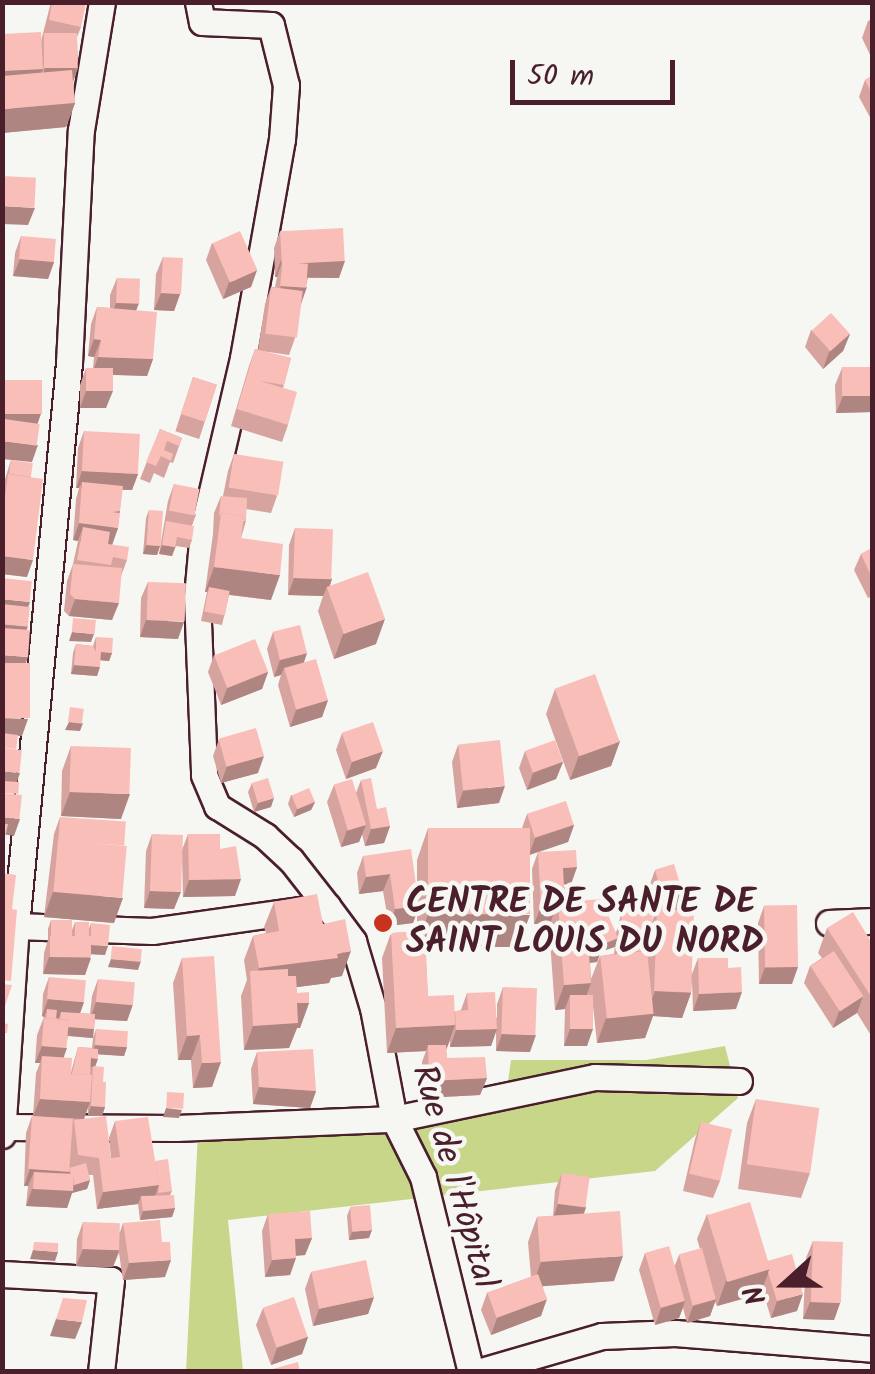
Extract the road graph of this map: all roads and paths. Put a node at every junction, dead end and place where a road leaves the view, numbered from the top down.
1 (102, 2) edge
2 (198, 2) edge
3 (11, 879) edge
4 (326, 906) junction
5 (872, 921) edge
6 (829, 923) edge
7 (16, 926) junction
8 (739, 1081) dead end
9 (394, 1119) junction
10 (3, 1126) edge
11 (2, 1134) edge
12 (2, 1274) edge
13 (872, 1349) edge
14 (101, 1372) edge
15 (474, 1372) edge

1 - 3 street
2 - 4 street, Rue de l'Hôpital
3 - 7 street
4 - 7 street
4 - 9 street, Rue de l'Hôpital
5 - 6 street
7 - 10 street
8 - 9 street
9 - 10 street
9 - 15 street, Rue de l'Hôpital
10 - 11 street
12 - 14 street
13 - 15 street

